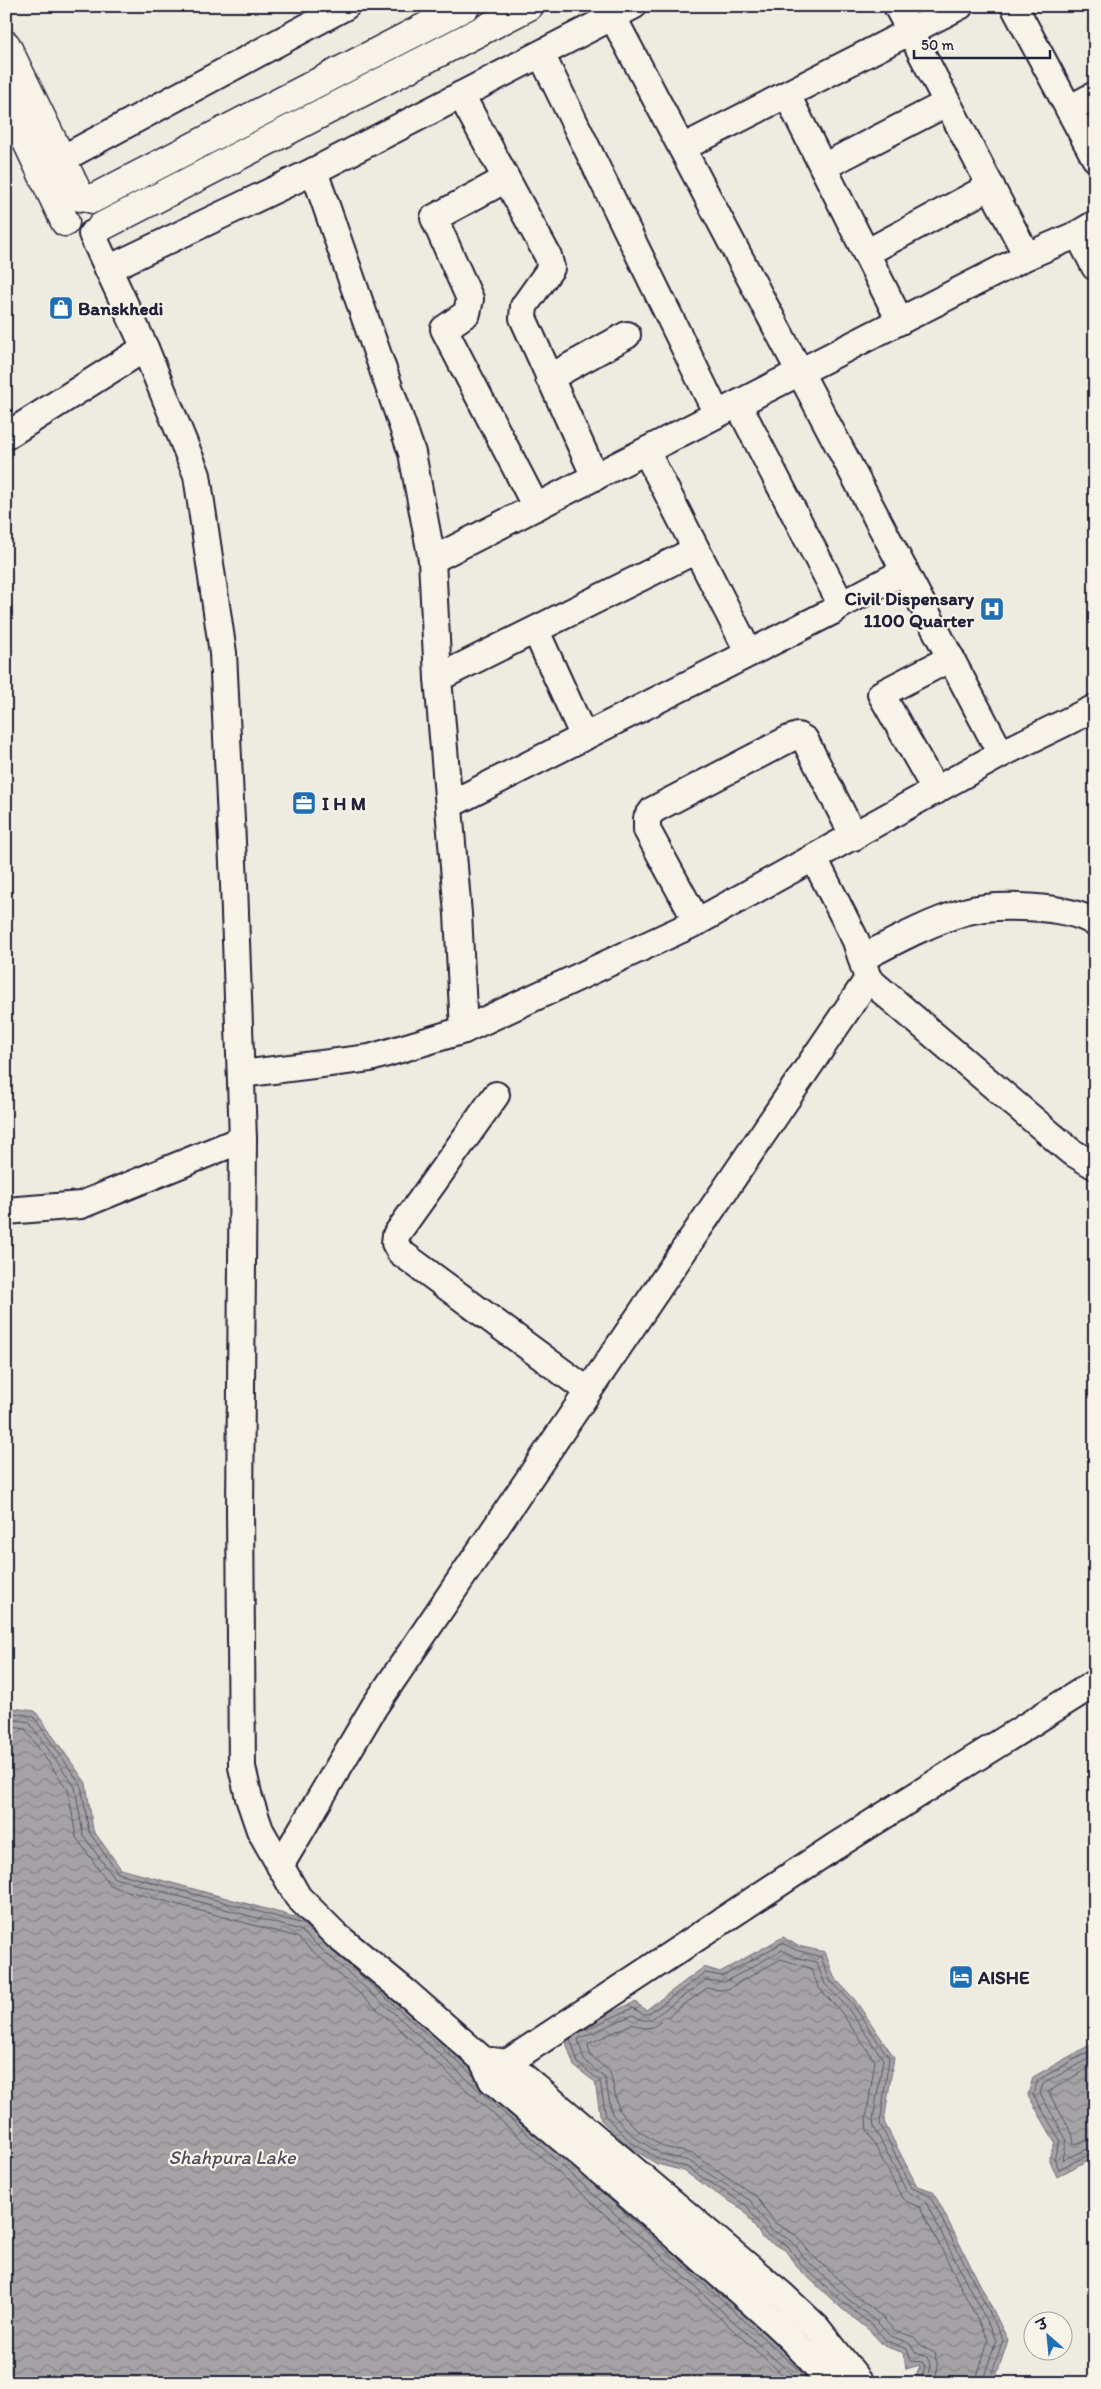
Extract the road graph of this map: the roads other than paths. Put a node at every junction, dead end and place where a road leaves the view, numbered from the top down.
1 (346, 6) edge
2 (466, 6) edge
3 (529, 6) edge
4 (897, 6) edge
5 (1014, 6) edge
6 (956, 7) edge
7 (618, 10) edge
8 (910, 32) junction
9 (6, 44) edge
10 (541, 54) junction
11 (461, 95) junction
12 (787, 95) junction
13 (1095, 95) edge
14 (6, 98) edge
15 (947, 103) junction
16 (1069, 109) junction
17 (682, 148) junction
18 (1095, 158) edge
19 (62, 159) junction
20 (823, 167) junction
21 (314, 171) junction
22 (506, 179) junction
23 (991, 186) junction
24 (86, 198) junction
25 (65, 222) junction
26 (1086, 229) edge
27 (96, 230) junction
28 (866, 252) junction
29 (1027, 256) junction
30 (1095, 266) edge
31 (108, 269) junction
32 (900, 320) junction
33 (627, 335) dead end
34 (146, 348) junction
35 (800, 372) junction
36 (549, 378) junction
37 (728, 409) junction
38 (6, 436) edge
39 (646, 451) junction
40 (595, 477) junction
41 (536, 507) junction
42 (696, 550) junction
43 (432, 560) junction
44 (905, 571) junction
45 (839, 606) junction
46 (536, 631) junction
47 (749, 653) junction
48 (951, 658) junction
49 (438, 678) junction
50 (1095, 708) edge
51 (584, 737) junction
52 (1001, 754) junction
53 (936, 791) junction
54 (449, 805) junction
55 (854, 837) junction
56 (814, 858) junction
57 (697, 922) junction
58 (1095, 923) edge
59 (865, 969) junction
60 (464, 1030) junction
61 (241, 1074) junction
62 (496, 1095) dead end
63 (243, 1139) junction
64 (1095, 1166) edge
65 (6, 1211) edge
66 (588, 1391) junction
67 (1095, 1682) edge
68 (280, 1866) junction
69 (494, 2067) junction
70 (830, 2383) edge
71 (861, 2383) edge

1 - 19 street
2 - 24 main road
3 - 27 main road
4 - 8 street
5 - 16 street
6 - 8 street
7 - 10 street
7 - 17 street
8 - 12 street
8 - 15 street
9 - 19 main road
10 - 11 street
10 - 37 street
11 - 21 street
11 - 22 street
12 - 17 street
12 - 20 street
13 - 16 street
14 - 25 main road
15 - 20 street
15 - 23 street
16 - 18 street
17 - 35 street
19 - 24 main road
20 - 28 street
21 - 31 street
21 - 43 street
22 - 36 street
22 - 41 street
23 - 28 street
23 - 29 street
24 - 25 main road
24 - 27 main road
25 - 27 main road
26 - 29 street
26 - 30 street
27 - 31 street
28 - 32 street
29 - 32 street
31 - 34 street
32 - 35 street
33 - 36 street
34 - 38 street
34 - 61 street
35 - 37 street
35 - 44 street
36 - 40 street
37 - 39 street
37 - 45 street
39 - 40 street
39 - 42 street
40 - 41 street
41 - 43 street
42 - 46 street
42 - 47 street
43 - 49 street
44 - 45 street
44 - 48 street
45 - 47 street
46 - 49 street
46 - 51 street
47 - 51 street
48 - 52 street
48 - 53 street
49 - 54 street
50 - 52 street
51 - 54 street
52 - 53 street
53 - 55 street
54 - 60 street
55 - 56 street
55 - 57 street
56 - 57 street
56 - 59 street
57 - 60 street
58 - 59 street
59 - 64 street
59 - 66 street
60 - 61 street
61 - 63 street
62 - 66 street
63 - 65 street
63 - 68 street
66 - 68 street
67 - 69 street
68 - 69 street
69 - 70 street
69 - 71 street

